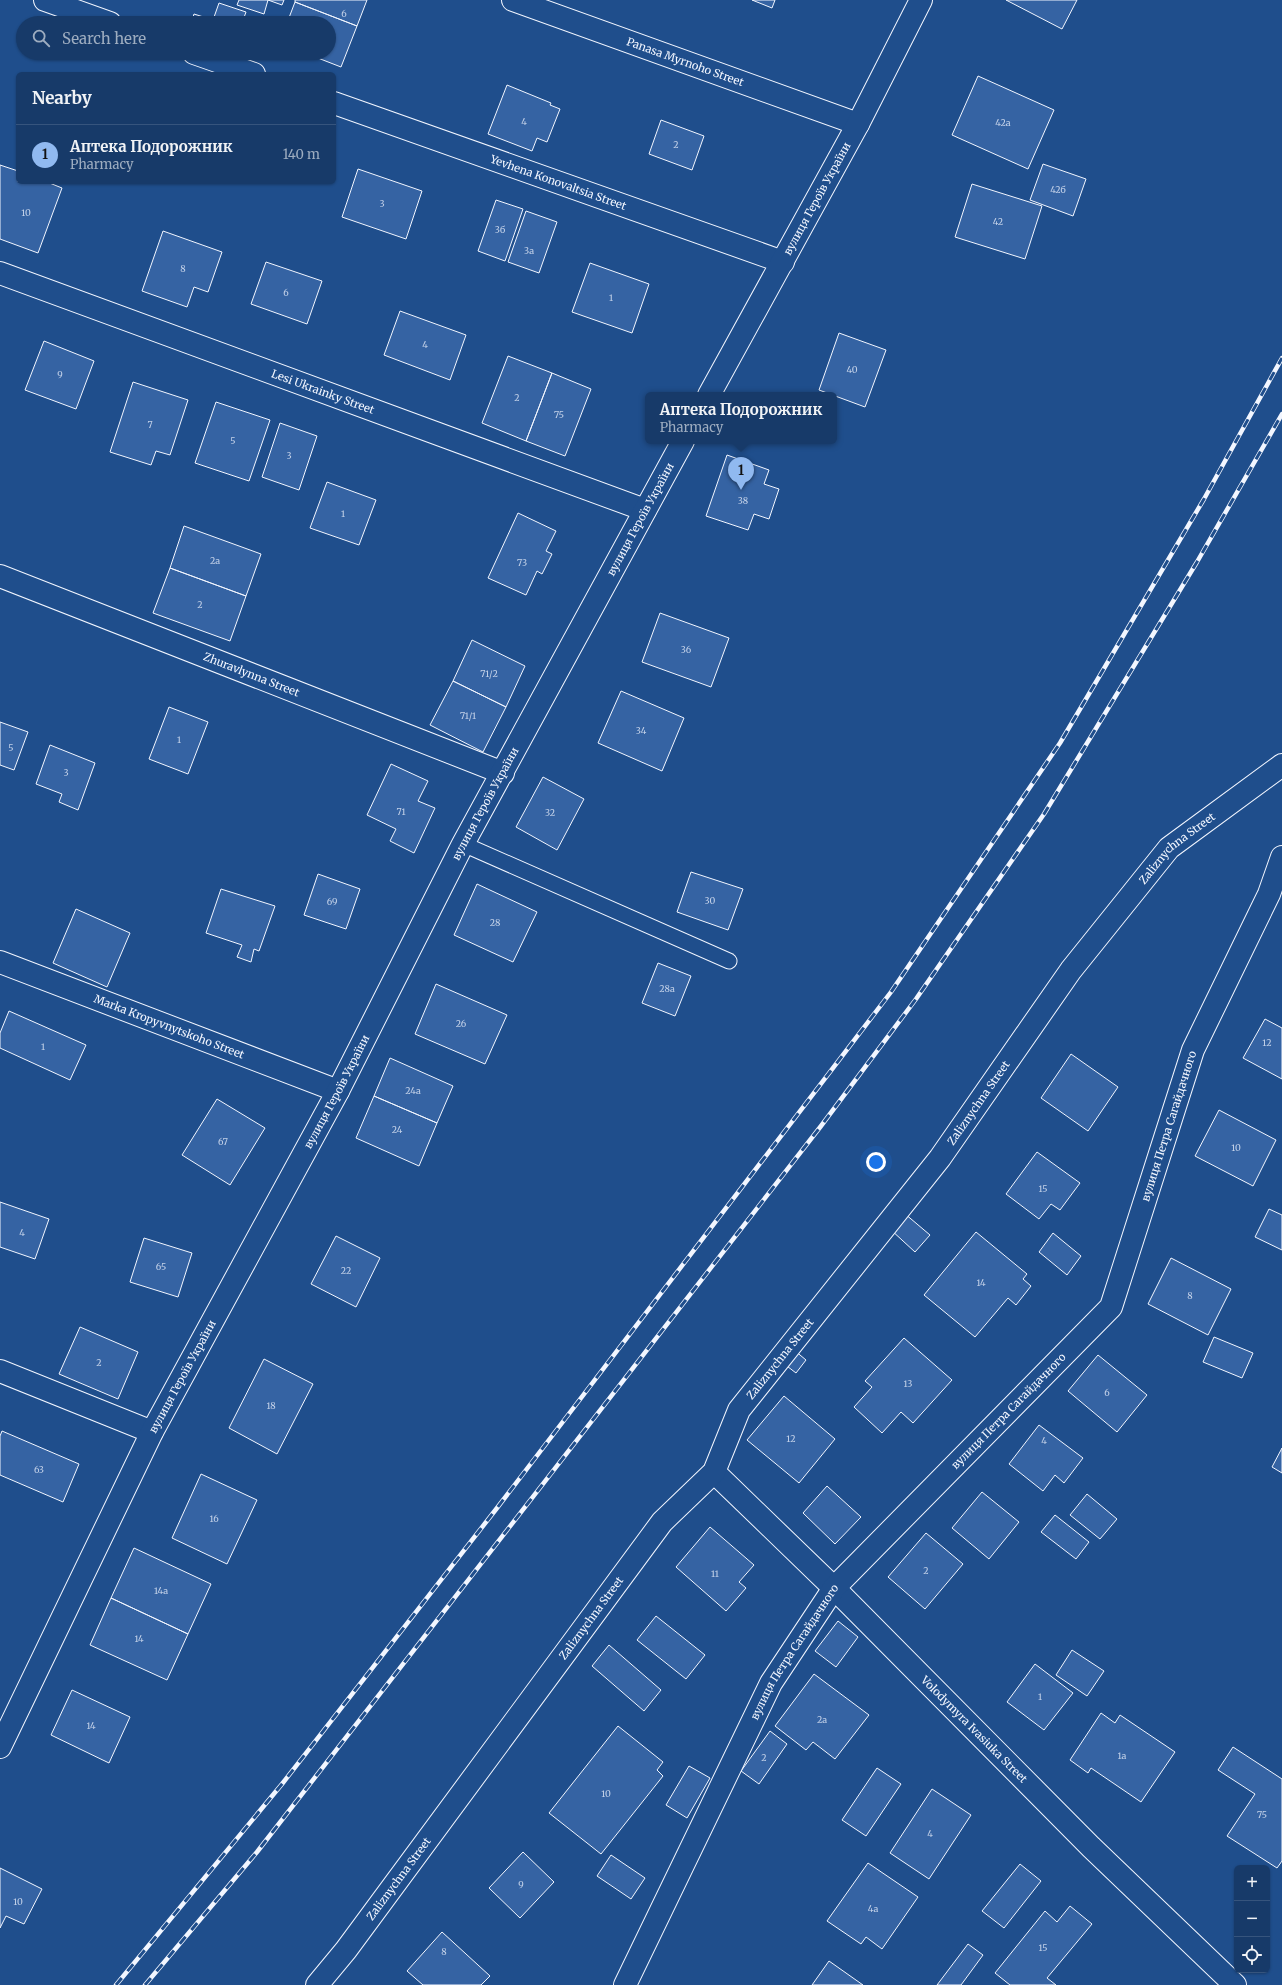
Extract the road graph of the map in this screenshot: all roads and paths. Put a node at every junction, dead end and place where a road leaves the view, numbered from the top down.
1 (45, 0) edge
2 (512, 0) edge
3 (921, 0) edge
4 (90, 16) edge
5 (214, 60) edge
6 (248, 72) edge
7 (336, 103) edge
8 (858, 124) junction
9 (783, 262) junction
10 (0, 272) edge
11 (711, 392) edge
12 (681, 444) edge
13 (645, 510) junction
14 (0, 576) edge
15 (1282, 765) edge
16 (503, 773) junction
17 (463, 844) junction
18 (1282, 857) edge
19 (729, 961) dead end
20 (0, 962) edge
21 (338, 1091) junction
22 (0, 1371) edge
23 (152, 1432) junction
24 (714, 1472) junction
25 (834, 1588) junction
26 (0, 1747) edge
27 (317, 1985) edge
28 (625, 1985) edge
29 (1236, 1985) edge

1 - 4 street
2 - 8 street, Panasa Myrnoho Street
3 - 8 street, вулиця Героїв України
5 - 6 street
7 - 9 street, Yevhena Konovaltsia Street
8 - 9 street, вулиця Героїв України
9 - 11 street, вулиця Героїв України
10 - 13 street, Lesi Ukrainky Street
12 - 13 street, вулиця Героїв України
13 - 16 street, вулиця Героїв України
14 - 16 street, Zhuravlynna Street
15 - 24 street, Zaliznychna Street
16 - 17 street, вулиця Героїв України
17 - 19 lane
17 - 21 street, вулиця Героїв України
18 - 25 street, вулиця Петра Сагайдачного
20 - 21 street, Marka Kropyvnytskoho Street
21 - 23 street, вулиця Героїв України
22 - 23 street
23 - 26 street, вулиця Героїв України
24 - 25 street, Volodymyra Ivasiuka Street
24 - 27 street, Zaliznychna Street
25 - 28 street, вулиця Петра Сагайдачного
25 - 29 street, Volodymyra Ivasiuka Street

